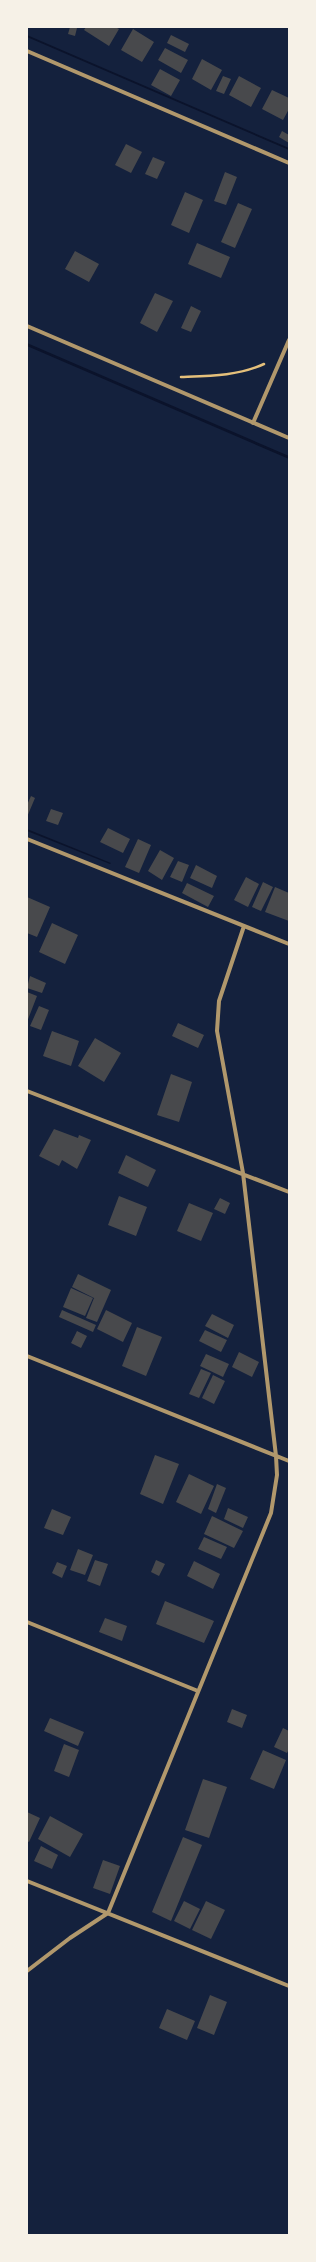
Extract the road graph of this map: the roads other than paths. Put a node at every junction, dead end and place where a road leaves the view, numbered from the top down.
1 (27, 51) edge
2 (289, 163) edge
3 (27, 326) edge
4 (289, 340) edge
5 (253, 423) junction
6 (289, 438) edge
7 (27, 839) edge
8 (244, 926) junction
9 (289, 944) edge
10 (27, 1091) edge
11 (243, 1174) junction
12 (289, 1192) edge
13 (27, 1356) edge
14 (276, 1456) junction
15 (289, 1461) edge
16 (27, 1622) edge
17 (198, 1691) junction
18 (27, 1880) edge
19 (108, 1913) junction
20 (27, 1971) edge
21 (289, 1986) edge

1 - 2 street
3 - 5 street
4 - 5 street
5 - 6 street
7 - 8 street
8 - 9 street
8 - 11 street
10 - 11 street
11 - 12 street
11 - 14 street
13 - 14 street
14 - 15 street
14 - 17 street
16 - 17 street
17 - 19 street
18 - 19 street
19 - 20 street
19 - 21 street

